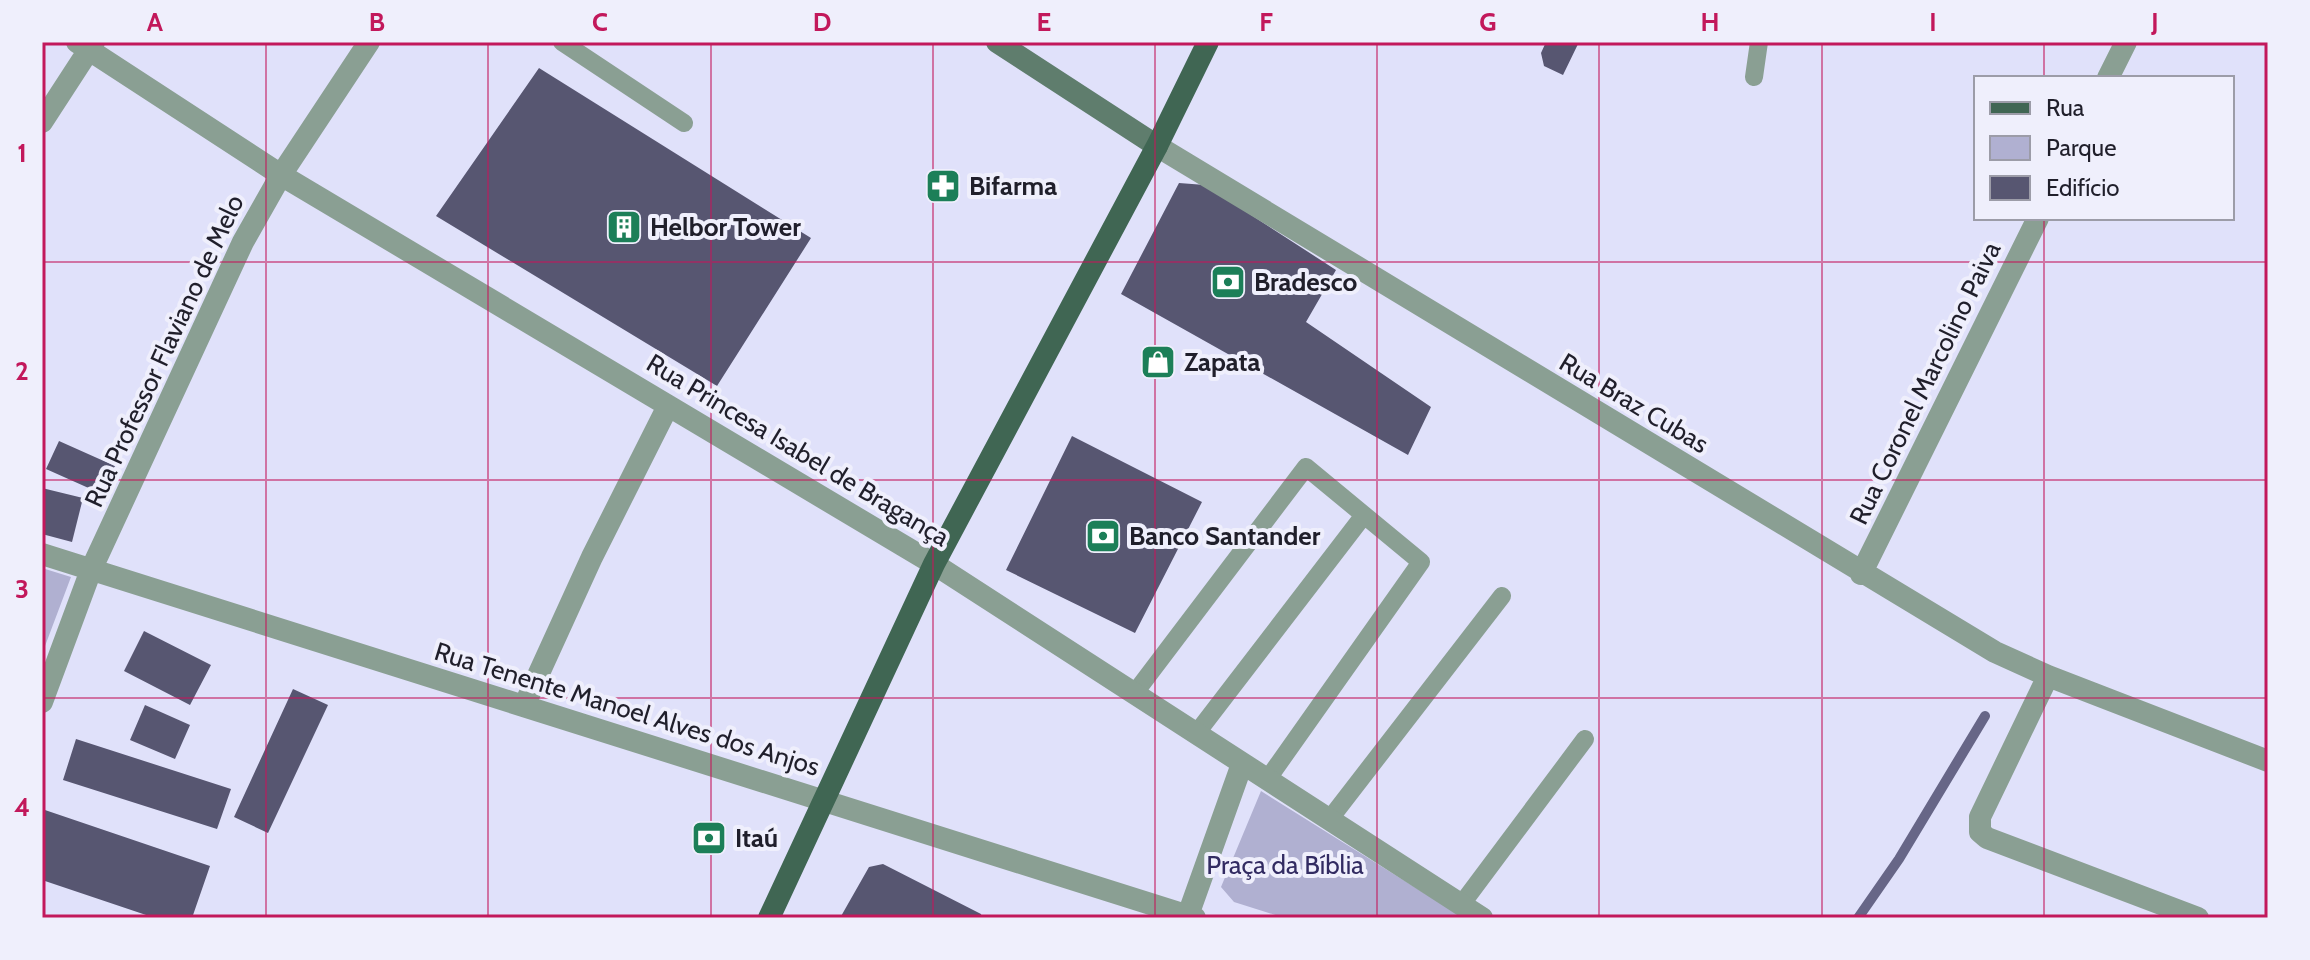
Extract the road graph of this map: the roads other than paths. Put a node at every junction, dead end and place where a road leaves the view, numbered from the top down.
1 (369, 42) edge
2 (562, 42) edge
3 (997, 42) edge
4 (1208, 42) edge
5 (1759, 42) edge
6 (2126, 42) edge
7 (87, 45) edge
8 (2109, 76) edge
9 (1754, 77) dead end
10 (42, 122) edge
11 (684, 123) dead end
12 (1157, 146) junction
13 (281, 175) junction
14 (2037, 220) edge
15 (668, 406) junction
16 (1364, 515) junction
17 (42, 554) edge
18 (934, 564) junction
19 (91, 570) junction
20 (1861, 574) junction
21 (1502, 596) dead end
22 (2048, 676) junction
23 (1134, 694) junction
24 (42, 702) edge
25 (524, 706) junction
26 (1196, 734) junction
27 (1585, 739) dead end
28 (2268, 761) edge
29 (1242, 764) junction
30 (1267, 780) junction
31 (825, 800) junction
32 (1329, 820) junction
33 (1461, 905) junction
34 (1190, 917) edge
35 (769, 918) edge
36 (1482, 918) edge
37 (2198, 918) edge

1 - 13 street, Rua Professor Flaviano de Melo
2 - 11 lane
3 - 12 main road, Rua Braz Cubas
4 - 12 main road
5 - 9 lane
6 - 8 street
7 - 10 street
7 - 13 street, Rua Princesa Isabel de Bragança
12 - 18 main road
12 - 20 street, Rua Braz Cubas
13 - 15 street, Rua Princesa Isabel de Bragança
13 - 19 street, Rua Professor Flaviano de Melo
14 - 20 street, Rua Coronel Marcolino Paiva
15 - 18 street, Rua Princesa Isabel de Bragança
15 - 25 street
16 - 23 lane
16 - 26 lane
16 - 30 lane
17 - 19 street, Rua Tenente Manoel Alves dos Anjos
18 - 23 street, Rua Princesa Isabel de Bragança
18 - 31 main road
19 - 24 street, Rua Professor Flaviano de Melo
19 - 25 street, Rua Tenente Manoel Alves dos Anjos
20 - 22 street, Rua Braz Cubas
21 - 32 lane
22 - 28 street, Rua Braz Cubas
22 - 37 street
23 - 26 street, Rua Princesa Isabel de Bragança
25 - 31 street, Rua Tenente Manoel Alves dos Anjos
26 - 29 street, Rua Princesa Isabel de Bragança
27 - 33 lane
29 - 30 street, Rua Princesa Isabel de Bragança
29 - 34 street
30 - 32 street, Rua Princesa Isabel de Bragança
31 - 34 street, Rua Tenente Manoel Alves dos Anjos
31 - 35 main road
32 - 33 street, Rua Princesa Isabel de Bragança
33 - 36 street, Rua Princesa Isabel de Bragança

